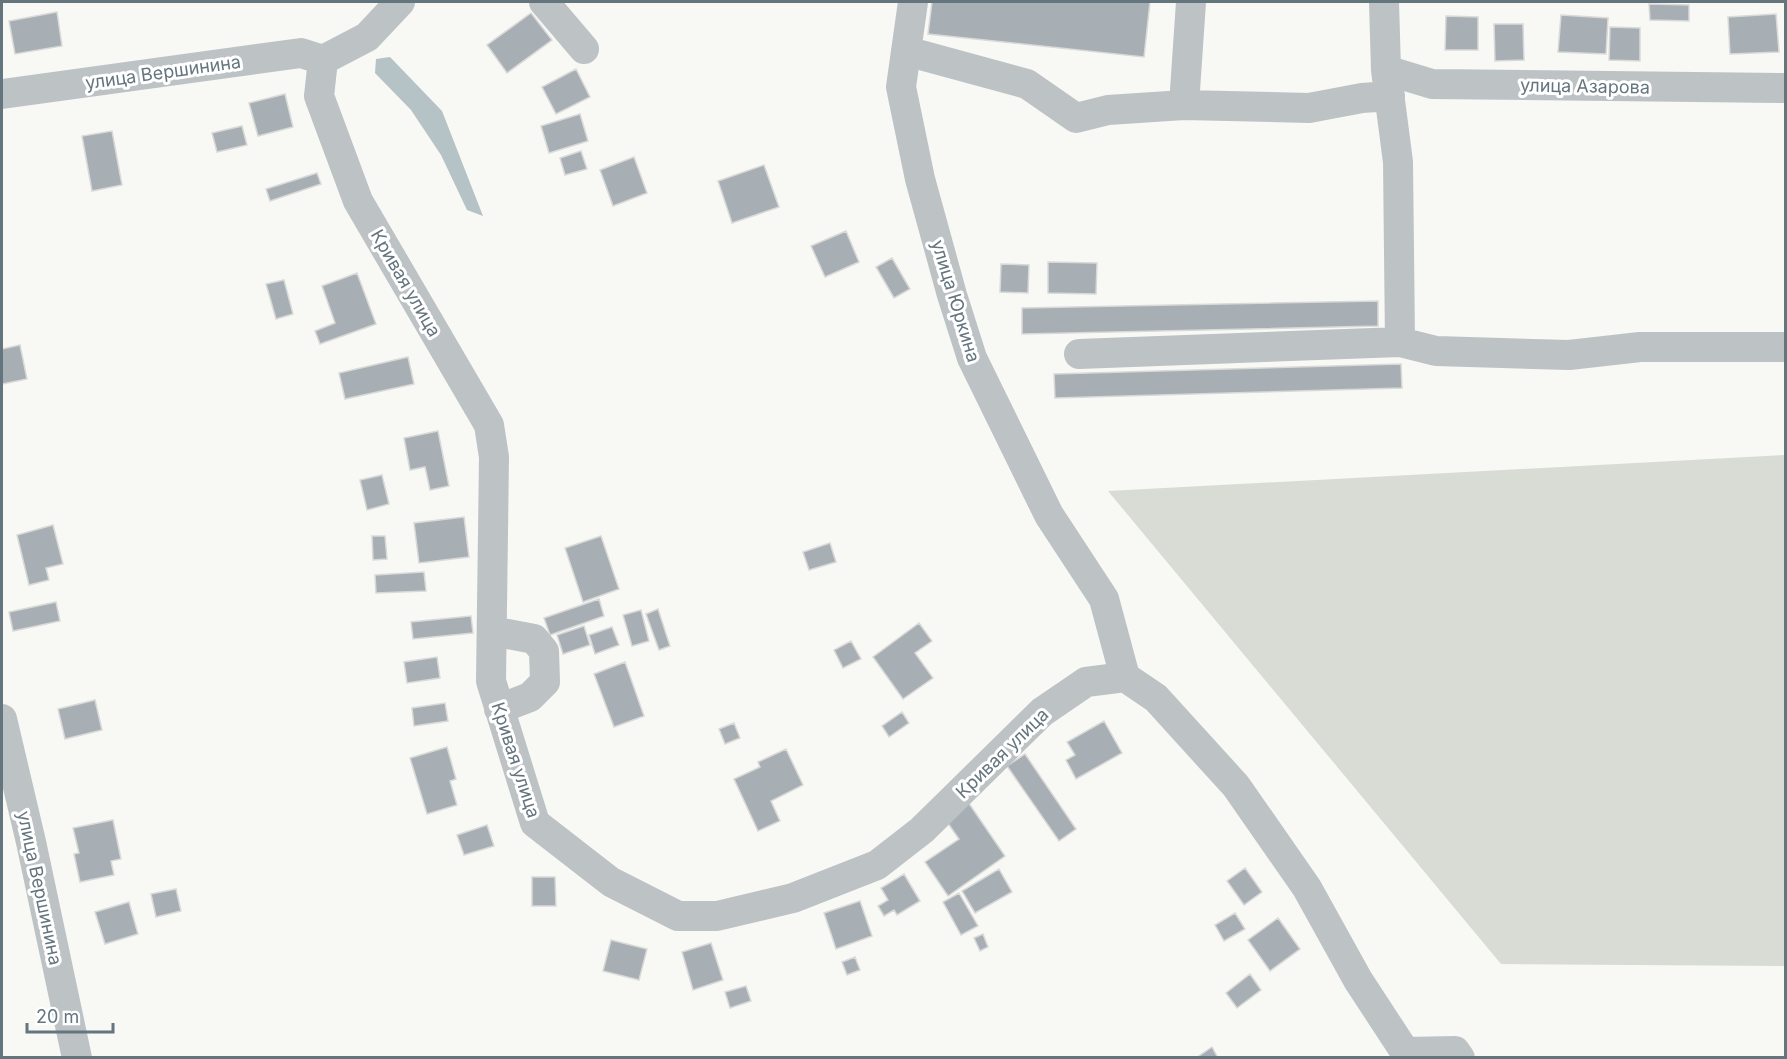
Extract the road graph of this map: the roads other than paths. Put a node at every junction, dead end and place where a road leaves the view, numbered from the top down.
1 (400, 2) edge
2 (544, 2) edge
3 (913, 2) edge
4 (1191, 2) edge
5 (1384, 2) edge
6 (584, 49) dead end
7 (906, 51) junction
8 (323, 60) junction
9 (1388, 83) junction
10 (1785, 88) edge
11 (2, 94) edge
12 (1184, 105) junction
13 (1400, 342) junction
14 (1785, 347) edge
15 (1079, 354) dead end
16 (492, 631) junction
17 (1125, 677) junction
18 (499, 709) junction
19 (3, 730) edge
20 (1407, 1055) edge
21 (77, 1058) edge
22 (1460, 1058) edge

1 - 8 street
2 - 6 street
3 - 7 street, улица Юркина
4 - 12 street
5 - 9 street
7 - 12 street
7 - 17 street, улица Юркина
8 - 11 street, улица Вершинина
8 - 16 street, Кривая улица
9 - 10 street, улица Азарова
9 - 12 street
9 - 13 street
13 - 14 street
13 - 15 street
16 - 18 street, Кривая улица
16 - 18 street
17 - 18 street, Кривая улица
17 - 20 street
19 - 21 street, улица Вершинина
20 - 22 street

